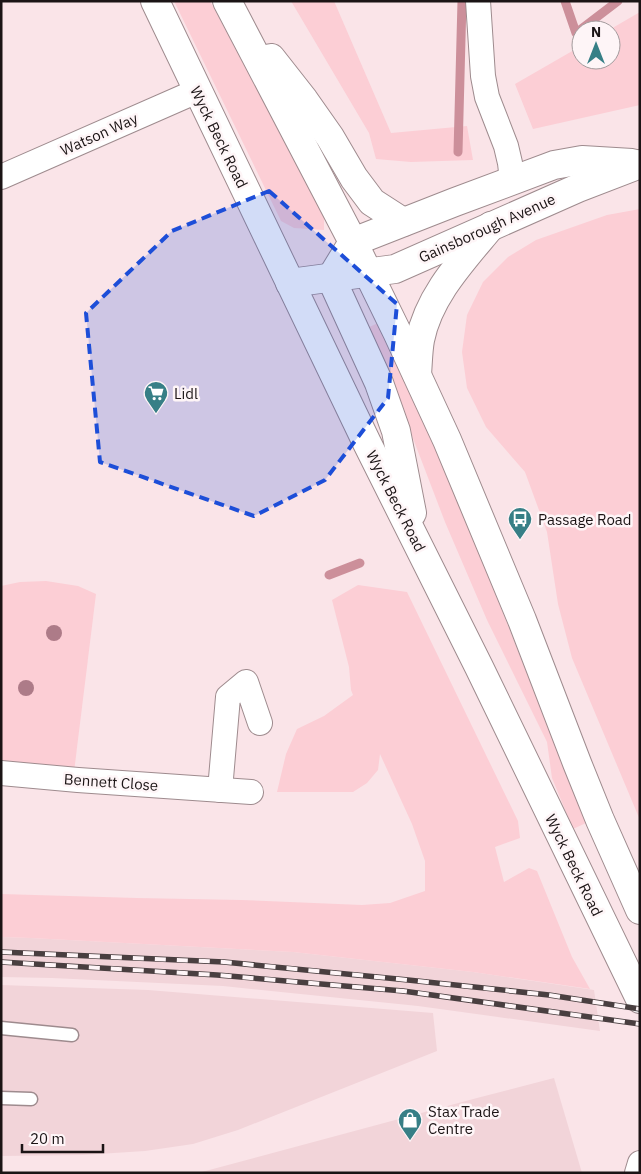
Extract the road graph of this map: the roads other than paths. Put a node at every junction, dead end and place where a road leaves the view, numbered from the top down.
1 (155, 1) edge
2 (478, 1) edge
3 (227, 2) edge
4 (197, 91) junction
5 (640, 164) edge
6 (1, 177) edge
7 (512, 180) junction
8 (403, 222) junction
9 (491, 226) junction
10 (353, 242) junction
11 (368, 272) junction
12 (331, 278) junction
13 (290, 283) junction
14 (416, 374) junction
15 (420, 549) junction
16 (260, 723) dead end
17 (1, 774) edge
18 (220, 790) junction
19 (251, 792) dead end
20 (640, 910) edge
21 (640, 999) edge
22 (1, 1028) edge
23 (72, 1035) dead end
24 (1, 1098) edge
25 (31, 1099) dead end
26 (640, 1162) edge
27 (637, 1173) edge

1 - 4 main road, Wyck Beck Road
2 - 7 street
3 - 8 main road
3 - 10 main road
4 - 6 street, Watson Way
4 - 13 main road, Wyck Beck Road
5 - 7 main road, Gainsborough Avenue
5 - 9 main road, Gainsborough Avenue
7 - 8 main road, Gainsborough Avenue
8 - 10 main road, Gainsborough Avenue
9 - 11 main road, Gainsborough Avenue
9 - 14 main road
10 - 11 main road
10 - 12 main road
11 - 12 main road, Gainsborough Avenue
11 - 14 main road
12 - 13 main road, Gainsborough Avenue
12 - 15 main road
13 - 15 main road, Wyck Beck Road
14 - 20 main road
15 - 21 main road, Wyck Beck Road
16 - 18 street
17 - 18 street, Bennett Close
18 - 19 street, Bennett Close
22 - 23 lane
24 - 25 lane
26 - 27 street

